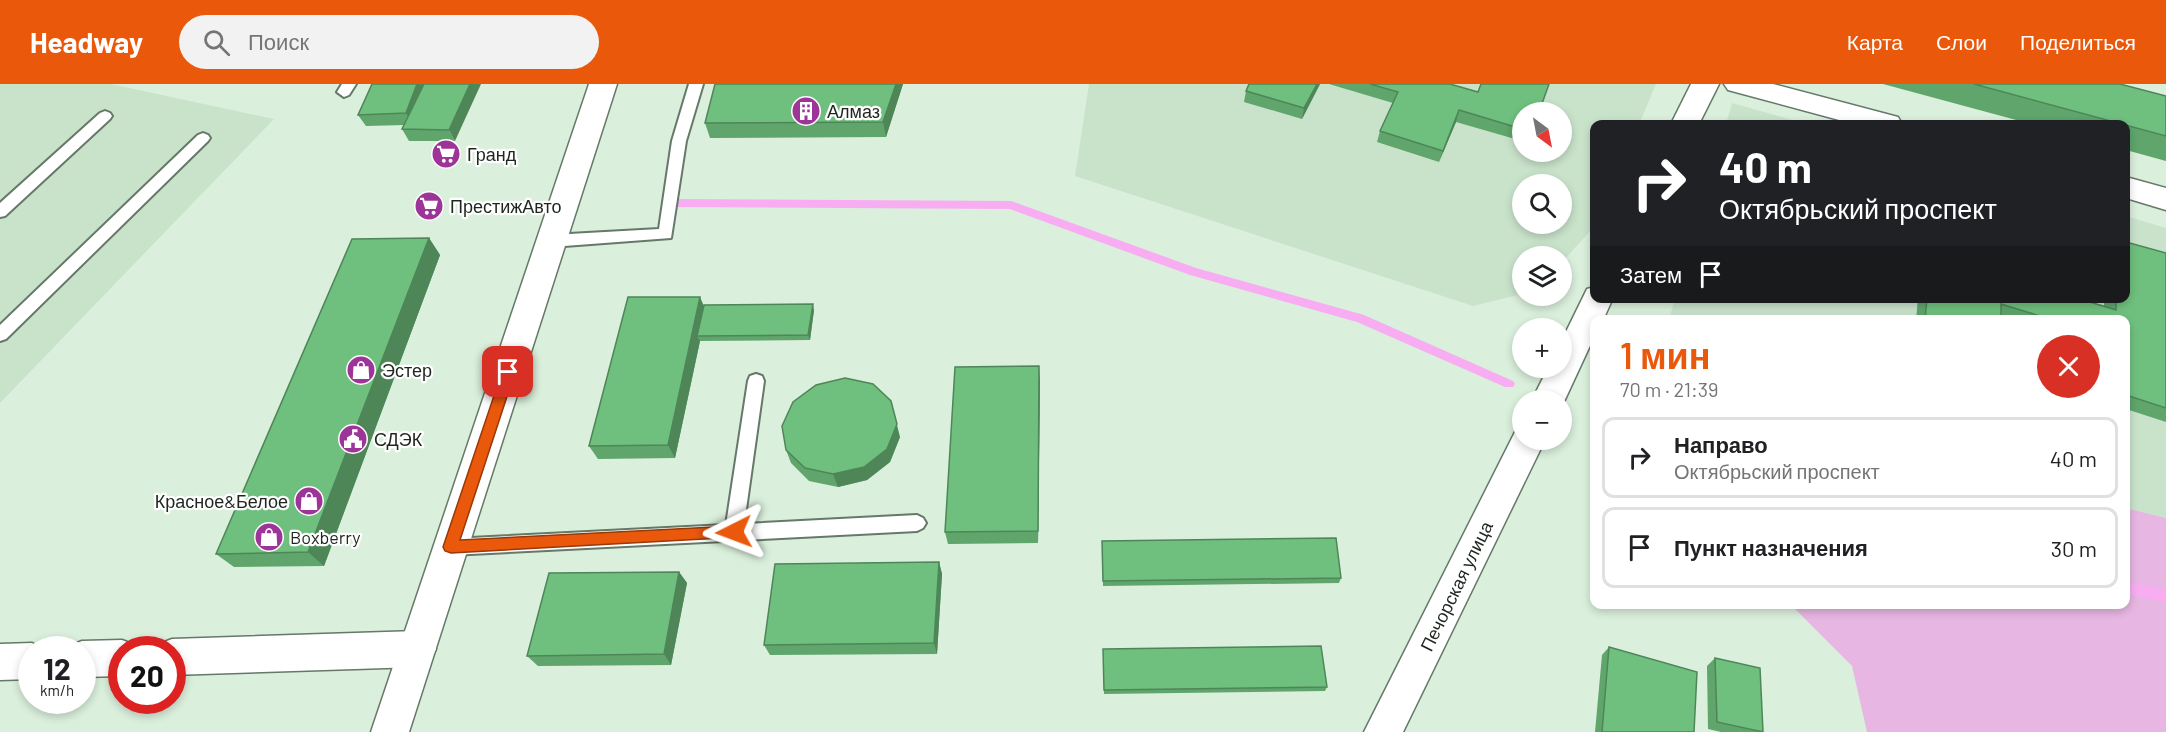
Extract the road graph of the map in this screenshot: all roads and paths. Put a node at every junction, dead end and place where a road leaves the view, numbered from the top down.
1 (603, 84) edge
2 (696, 84) edge
3 (1705, 84) edge
4 (1738, 84) edge
5 (105, 116) dead end
6 (1687, 120) edge
7 (1873, 120) edge
8 (203, 138) dead end
9 (2130, 189) edge
10 (2166, 199) edge
11 (0, 212) edge
12 (551, 241) junction
13 (1596, 303) edge
14 (0, 335) edge
15 (756, 381) dead end
16 (1553, 390) edge
17 (1523, 450) edge
18 (917, 523) dead end
19 (734, 532) junction
20 (451, 547) junction
21 (417, 649) junction
22 (186, 657) edge
23 (18, 661) edge
24 (0, 662) edge
25 (390, 732) edge
26 (1383, 732) edge

1 - 12 street
2 - 12 lane
3 - 6 street
4 - 7 street
5 - 11 lane
8 - 14 lane
9 - 10 street
12 - 20 street
13 - 16 street
15 - 19 lane
17 - 26 street, Печорская улица
18 - 19 lane
19 - 20 lane
20 - 21 street
21 - 22 street
21 - 25 street
23 - 24 street

